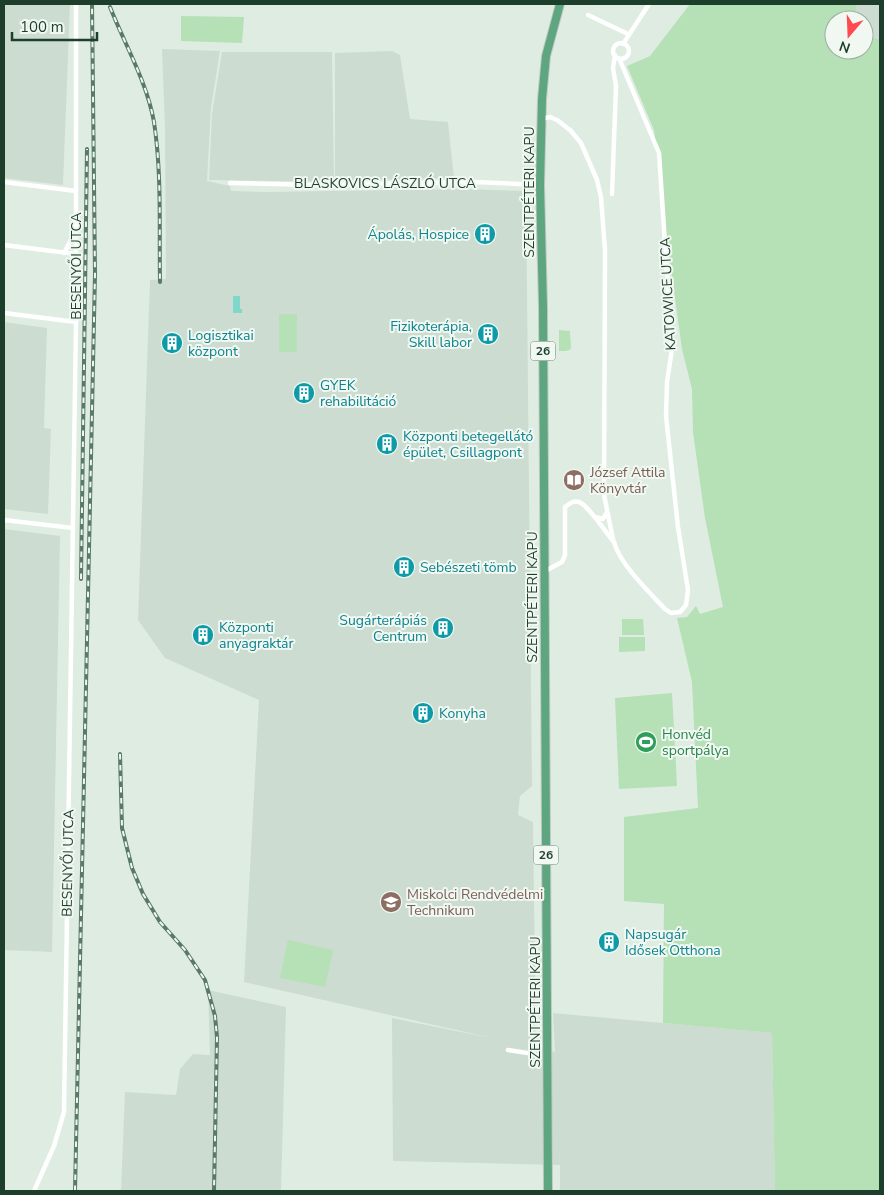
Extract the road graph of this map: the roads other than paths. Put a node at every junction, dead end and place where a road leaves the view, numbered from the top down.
1 (76, 4) edge
2 (560, 4) edge
3 (648, 4) edge
4 (588, 15) dead end
5 (628, 34) junction
6 (623, 44) junction
7 (617, 57) junction
8 (542, 119) junction
9 (4, 182) edge
10 (230, 183) dead end
11 (540, 185) junction
12 (76, 191) junction
13 (612, 194) dead end
14 (76, 230) junction
15 (4, 246) edge
16 (64, 253) junction
17 (76, 254) junction
18 (4, 313) edge
19 (76, 322) junction
20 (607, 512) junction
21 (593, 516) junction
22 (4, 520) edge
23 (73, 528) junction
24 (614, 542) junction
25 (545, 571) junction
26 (508, 1050) dead end
27 (534, 1054) dead end
28 (34, 1191) edge
29 (548, 1191) edge

1 - 12 street, BESENYŐI UTCA
2 - 8 main road, SZENTPÉTERI KAPU / 26
3 - 5 street
4 - 5 street
5 - 6 street
6 - 7 street
6 - 7 street
7 - 13 street
7 - 24 street, KATOWICE UTCA
8 - 11 main road, SZENTPÉTERI KAPU / 26
8 - 20 street, KATOWICE UTCA
9 - 12 street
10 - 11 street, BLASKOVICS LÁSZLÓ UTCA
11 - 25 main road, SZENTPÉTERI KAPU / 26
12 - 14 street, BESENYŐI UTCA
14 - 16 street
14 - 17 street, BESENYŐI UTCA
15 - 16 street
16 - 17 street
17 - 19 street, BESENYŐI UTCA
18 - 19 street
19 - 23 street, BESENYŐI UTCA
20 - 21 street
20 - 24 street, KATOWICE UTCA
21 - 24 street, KATOWICE UTCA
21 - 25 street, KATOWICE UTCA
22 - 23 street
23 - 28 street, BESENYŐI UTCA
25 - 29 main road, SZENTPÉTERI KAPU / 26
26 - 27 street

